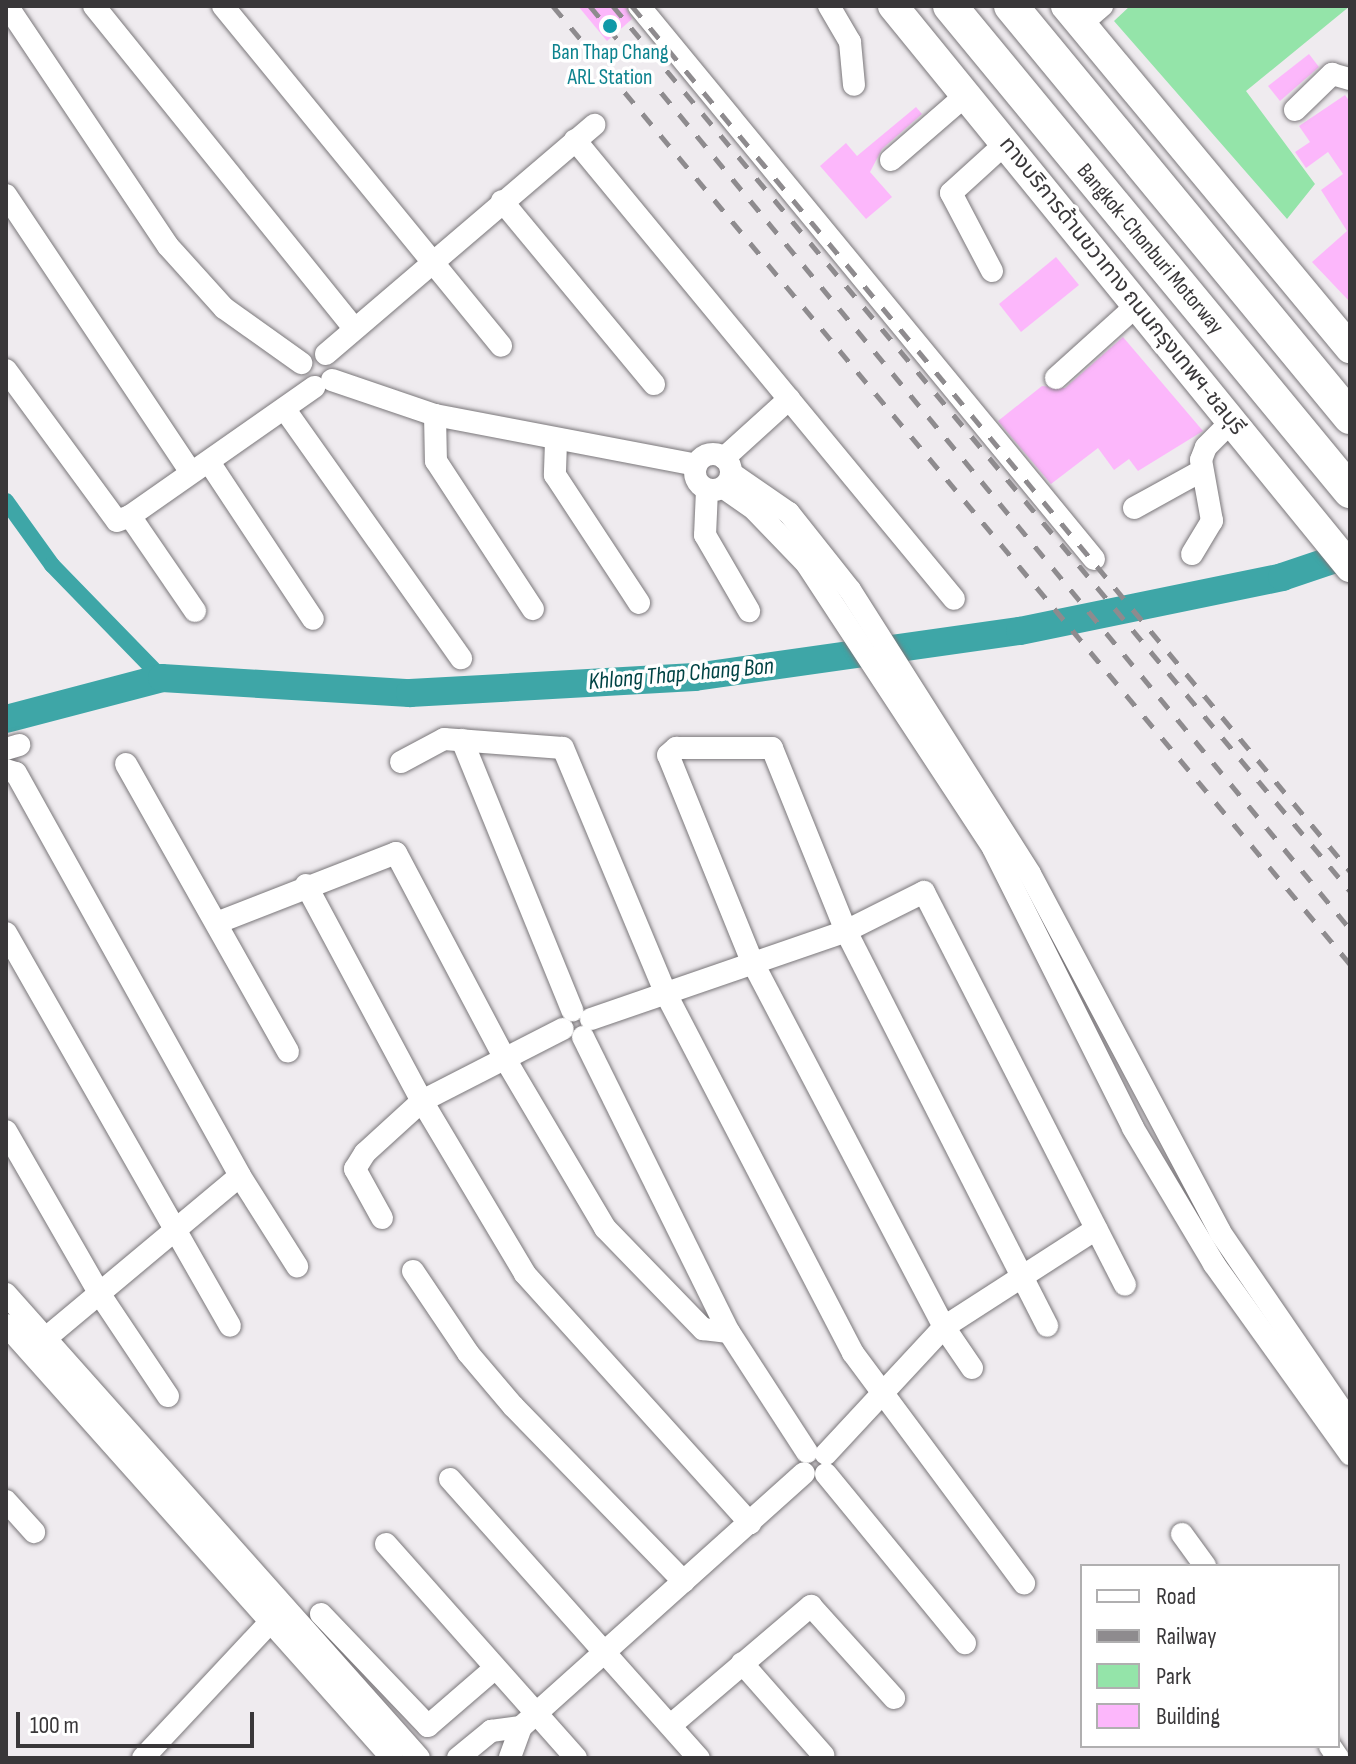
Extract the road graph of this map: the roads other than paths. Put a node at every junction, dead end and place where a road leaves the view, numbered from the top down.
1 (94, 6) edge
2 (223, 6) edge
3 (669, 6) edge
4 (829, 6) edge
5 (893, 6) edge
6 (950, 6) edge
7 (1011, 6) edge
8 (12, 12) edge
9 (1083, 12) edge
10 (645, 14) edge
11 (1349, 74) edge
12 (854, 85) dead end
13 (966, 95) junction
14 (1295, 110) dead end
15 (594, 125) dead end
16 (575, 140) junction
17 (1005, 144) junction
18 (891, 160) dead end
19 (6, 195) edge
20 (502, 201) junction
21 (431, 258) junction
22 (992, 271) dead end
23 (1137, 305) junction
24 (352, 326) junction
25 (501, 346) dead end
26 (1350, 348) edge
27 (326, 354) junction
28 (301, 363) junction
29 (6, 370) edge
30 (1056, 378) dead end
31 (323, 383) junction
32 (654, 384) dead end
33 (789, 399) junction
34 (286, 411) junction
35 (435, 415) junction
36 (1350, 417) edge
37 (1232, 421) junction
38 (556, 442) junction
39 (200, 467) junction
40 (1201, 471) junction
41 (722, 477) junction
42 (1350, 491) edge
43 (1134, 508) dead end
44 (130, 516) junction
45 (1192, 554) dead end
46 (1094, 559) dead end
47 (1350, 567) edge
48 (954, 599) dead end
49 (639, 603) dead end
50 (533, 609) dead end
51 (195, 611) dead end
52 (749, 611) dead end
53 (313, 619) dead end
54 (461, 658) dead end
55 (462, 740) junction
56 (401, 762) dead end
57 (126, 764) dead end
58 (6, 770) edge
59 (1001, 845) junction
60 (306, 885) junction
61 (219, 922) junction
62 (846, 931) junction
63 (6, 933) edge
64 (751, 959) junction
65 (664, 990) junction
66 (577, 1024) junction
67 (288, 1051) dead end
68 (504, 1057) junction
69 (422, 1101) junction
70 (1147, 1102) junction
71 (1126, 1113) junction
72 (7, 1135) edge
73 (240, 1176) junction
74 (382, 1218) dead end
75 (1096, 1229) junction
76 (171, 1230) junction
77 (297, 1266) dead end
78 (413, 1271) dead end
79 (1016, 1276) junction
80 (1125, 1284) dead end
81 (99, 1293) junction
82 (6, 1294) edge
83 (6, 1325) edge
84 (230, 1326) dead end
85 (1047, 1326) dead end
86 (944, 1327) junction
87 (729, 1332) junction
88 (37, 1344) junction
89 (1296, 1362) junction
90 (972, 1368) dead end
91 (884, 1395) junction
92 (168, 1396) dead end
93 (1350, 1422) edge
94 (1350, 1454) edge
95 (816, 1463) junction
96 (450, 1479) dead end
97 (9, 1509) edge
98 (750, 1523) junction
99 (34, 1532) dead end
100 (1182, 1534) dead end
101 (386, 1544) dead end
102 (1204, 1564) edge
103 (684, 1582) junction
104 (1024, 1583) dead end
105 (321, 1614) dead end
106 (284, 1626) junction
107 (965, 1643) dead end
108 (608, 1654) junction
109 (742, 1663) junction
110 (494, 1669) junction
111 (894, 1698) dead end
112 (528, 1720) junction
113 (671, 1725) junction
114 (823, 1755) dead end
115 (574, 1757) edge
116 (143, 1758) edge
117 (392, 1758) edge
118 (419, 1758) edge
119 (458, 1758) edge
120 (510, 1758) edge
121 (699, 1758) edge

1 - 24 street
2 - 21 street
3 - 10 street
4 - 12 street
5 - 13 main road, ทางบริการด้านขวาทาง ถนนกรุงเทพฯ-ชลบุรี
6 - 42 highway, Bangkok-Chonburi Motorway
7 - 36 highway
8 - 28 street
9 - 26 main road
10 - 46 street
11 - 14 street
13 - 17 main road, ทางบริการด้านขวาทาง ถนนกรุงเทพฯ-ชลบุรี
13 - 18 street
15 - 16 street
16 - 20 street
16 - 33 street
17 - 22 street
17 - 23 main road, ทางบริการด้านขวาทาง ถนนกรุงเทพฯ-ชลบุรี
19 - 39 street
20 - 21 street
20 - 32 street
21 - 24 street
21 - 25 street
23 - 30 street
23 - 37 main road, ทางบริการด้านขวาทาง ถนนกรุงเทพฯ-ชลบุรี
24 - 27 street
27 - 28 street
27 - 31 street
28 - 31 street
29 - 44 street
31 - 34 street
31 - 35 street
33 - 41 street
33 - 48 street
34 - 39 street
34 - 54 street
35 - 38 street
35 - 50 street
37 - 40 street
37 - 47 main road, ทางบริการด้านขวาทาง ถนนกรุงเทพฯ-ชลบุรี
38 - 41 street
38 - 49 street
39 - 44 street
39 - 53 street
40 - 43 street
40 - 45 street
41 - 52 street
41 - 59 street
44 - 51 street
55 - 56 street
55 - 65 street
55 - 66 street
57 - 61 street
58 - 73 street
59 - 70 street
59 - 71 street
60 - 61 street
60 - 68 street
60 - 69 street
61 - 67 street
62 - 64 street
62 - 64 street
62 - 75 street
62 - 79 street
63 - 76 street
64 - 65 street
64 - 86 street
65 - 66 street
65 - 91 street
66 - 68 street
66 - 87 street
68 - 69 street
68 - 87 street
69 - 74 street
69 - 98 street
70 - 71 street
70 - 89 street
71 - 89 street
72 - 81 street
73 - 76 street
73 - 77 street
75 - 79 street
75 - 80 street
76 - 81 street
76 - 84 street
78 - 103 street
79 - 85 street
79 - 86 street
81 - 88 street
81 - 92 street
82 - 88 street
83 - 88 street
86 - 90 street
86 - 91 street
87 - 95 street
88 - 106 street
89 - 93 street
89 - 94 street
91 - 95 street
91 - 104 street
95 - 98 street
95 - 107 street
96 - 108 street
97 - 99 street
98 - 103 street
100 - 102 street
101 - 110 street
103 - 108 street
105 - 110 street
106 - 116 street
106 - 117 street
106 - 118 street
108 - 112 street
108 - 113 street
109 - 111 street
109 - 113 street
109 - 114 street
110 - 112 street
112 - 115 street
112 - 119 street
112 - 120 street
113 - 121 street

